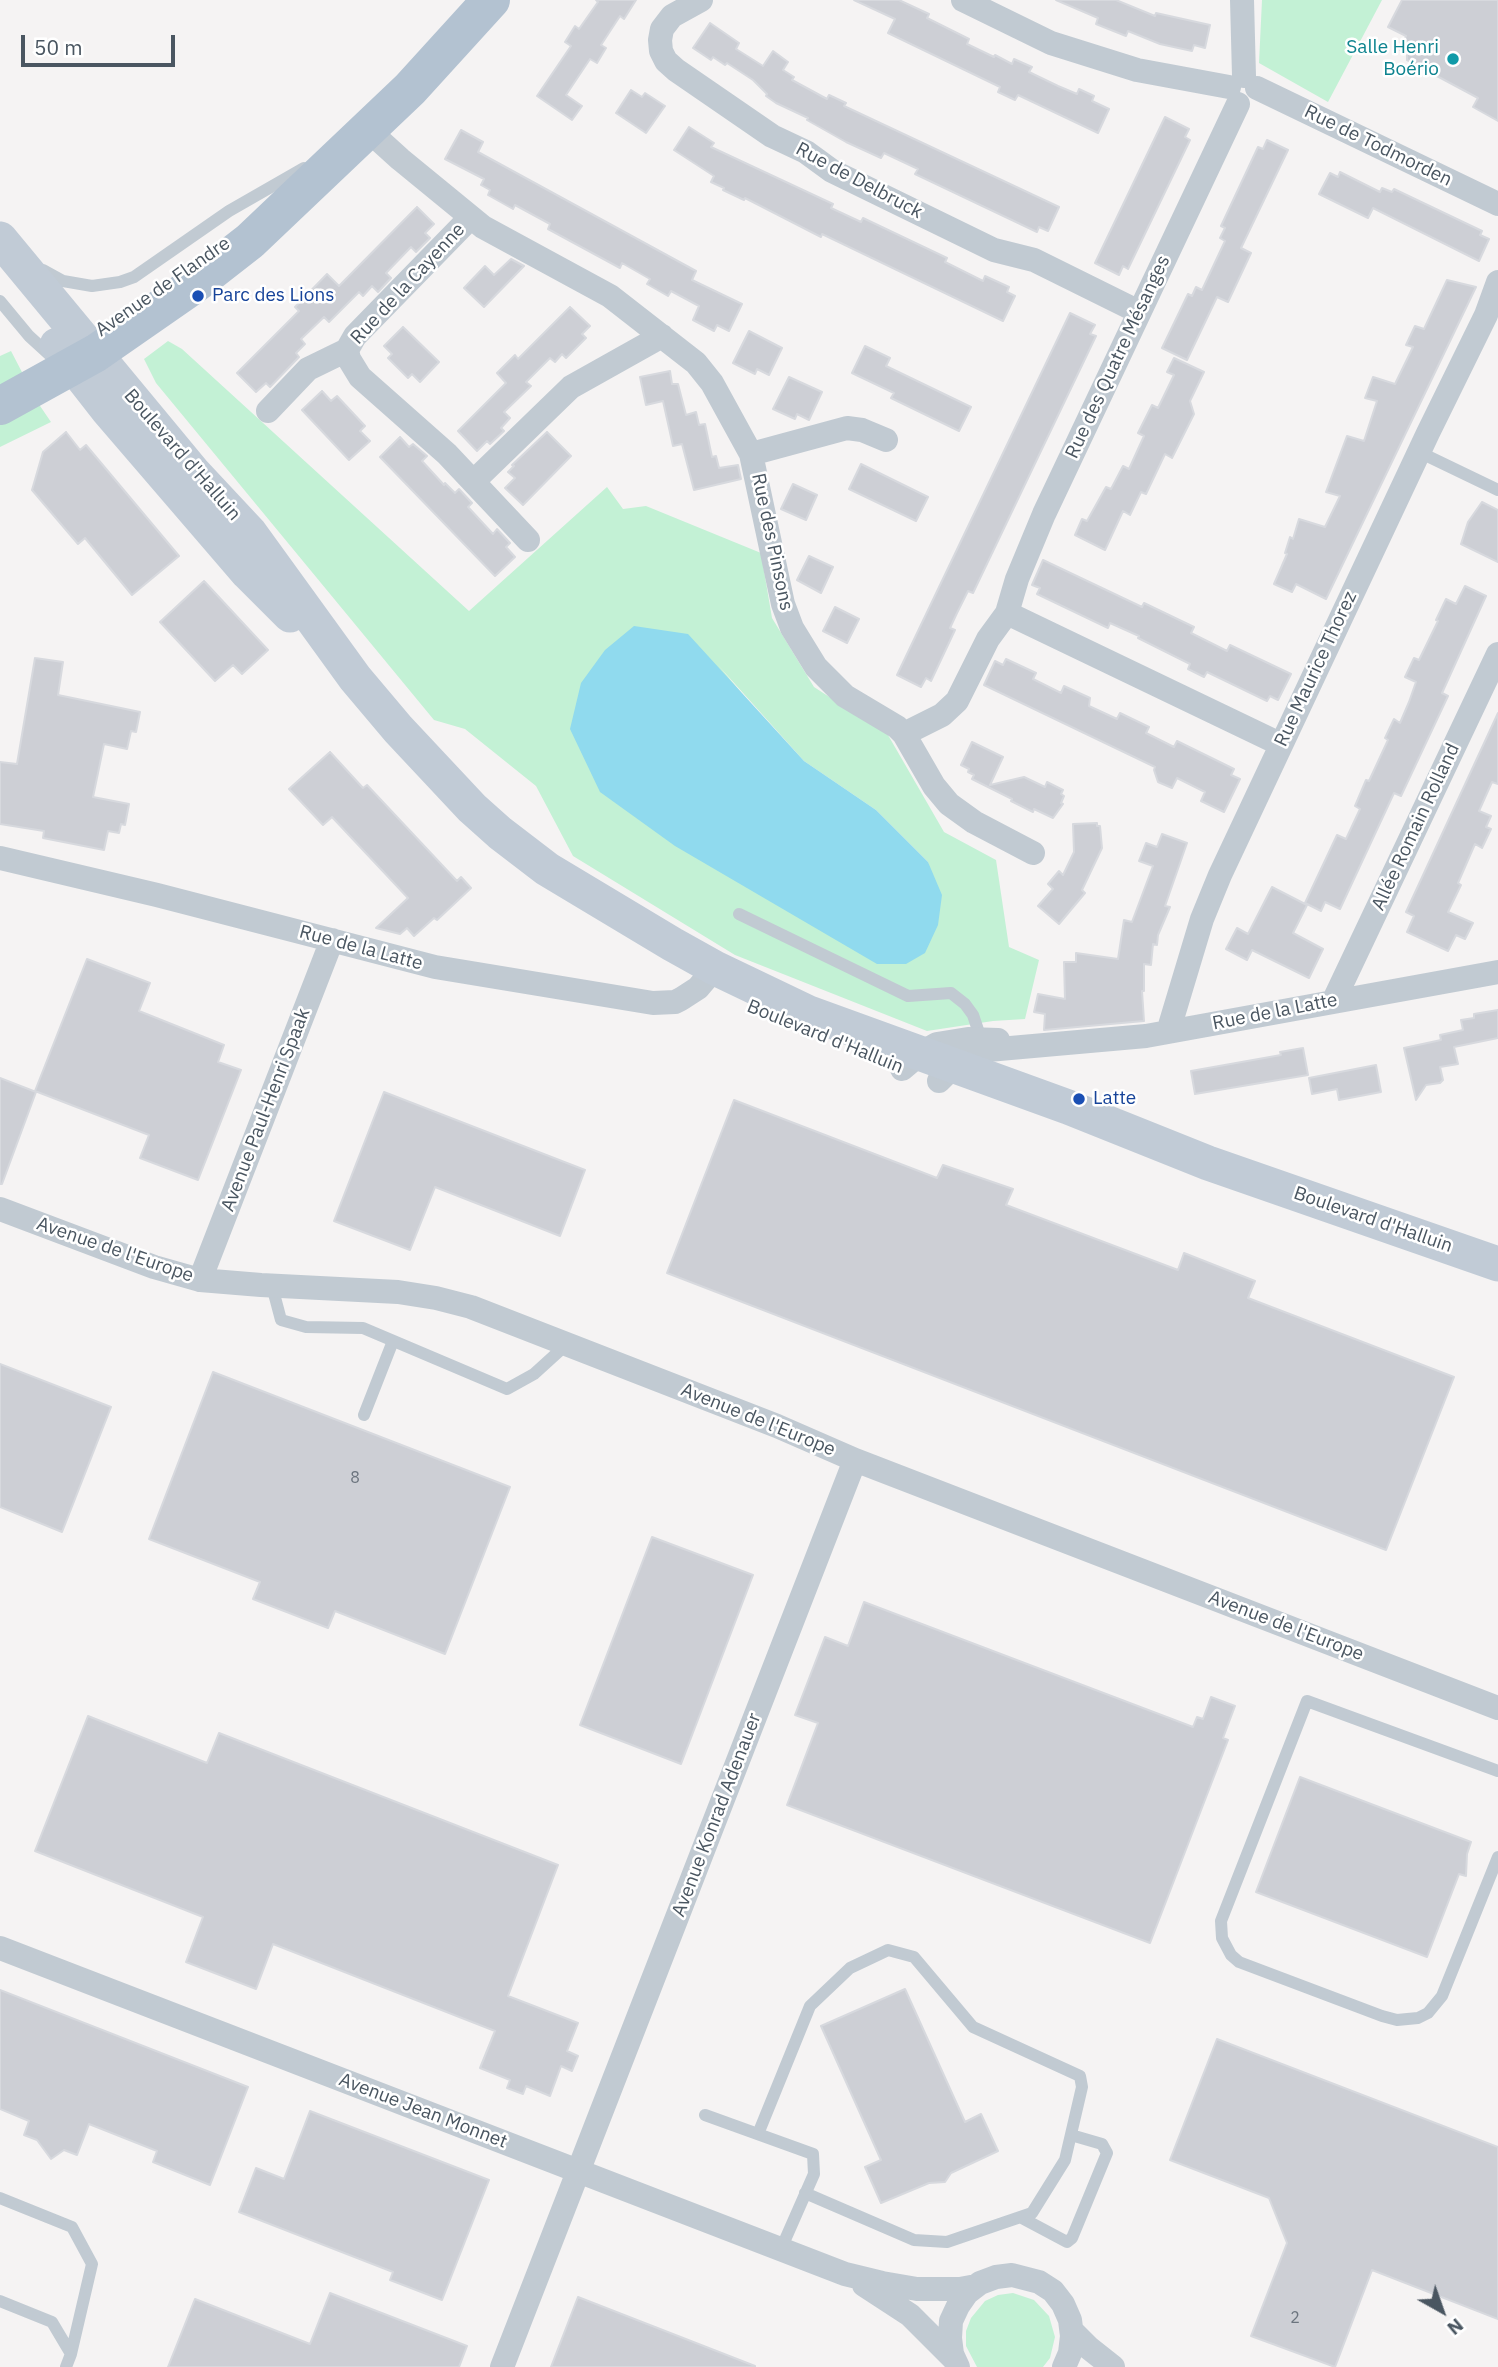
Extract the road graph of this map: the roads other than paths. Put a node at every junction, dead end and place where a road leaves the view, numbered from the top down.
1 (492, 0) edge
2 (701, 0) edge
3 (963, 0) edge
4 (1242, 0) edge
5 (1242, 89) junction
6 (368, 130) junction
7 (1498, 205) edge
8 (470, 218) junction
9 (10, 238) edge
10 (0, 276) edge
11 (1498, 282) edge
12 (0, 300) edge
13 (1492, 306) edge
14 (1139, 313) junction
15 (662, 336) junction
16 (347, 350) junction
17 (75, 355) junction
18 (0, 389) edge
19 (0, 406) edge
20 (268, 411) dead end
21 (886, 440) dead end
22 (1419, 453) junction
23 (751, 454) junction
24 (474, 481) junction
25 (1498, 490) edge
26 (528, 540) dead end
27 (1007, 612) junction
28 (1498, 654) edge
29 (904, 734) junction
30 (1280, 744) junction
31 (1033, 853) dead end
32 (0, 858) edge
33 (739, 914) dead end
34 (332, 940) junction
35 (1498, 972) edge
36 (708, 976) junction
37 (1334, 1000) junction
38 (1168, 1032) junction
39 (981, 1039) junction
40 (1051, 1045) junction
41 (929, 1067) junction
42 (0, 1209) edge
43 (1498, 1264) edge
44 (200, 1280) junction
45 (272, 1286) junction
46 (393, 1341) junction
47 (567, 1344) junction
48 (364, 1415) dead end
49 (856, 1460) junction
50 (1498, 1708) edge
51 (1498, 1771) edge
52 (1498, 1857) edge
53 (0, 1948) edge
54 (705, 2115) dead end
55 (758, 2134) junction
56 (1070, 2135) junction
57 (578, 2170) junction
58 (806, 2193) junction
59 (0, 2198) edge
60 (1020, 2217) junction
61 (781, 2249) junction
62 (845, 2274) junction
63 (976, 2286) junction
64 (0, 2301) edge
65 (1072, 2330) junction
66 (71, 2354) junction
67 (957, 2365) edge
68 (66, 2367) edge
69 (502, 2367) edge
70 (1064, 2367) edge
71 (1113, 2367) edge

1 - 6 main road, Avenue de Flandre
2 - 14 street, Rue de Delbruck
3 - 5 street, Rue de Todmorden
4 - 5 street
5 - 7 street, Rue de Todmorden
5 - 14 street, Rue des Quatre Mésanges
6 - 8 street, Rue des Pinsons
6 - 9 lane
6 - 17 main road, Avenue de Flandre
8 - 15 street, Rue des Pinsons
8 - 16 street, Rue de la Cayenne
9 - 17 main road, Boulevard d'Halluin
10 - 17 main road, Boulevard d'Halluin
11 - 13 street, Rue Maurice Thorez
12 - 17 lane
13 - 22 street, Rue Maurice Thorez
14 - 27 street, Rue des Quatre Mésanges
15 - 23 street, Rue des Pinsons
15 - 24 street
16 - 20 street, Rue de la Cayenne
16 - 24 street, Rue de la Cayenne
17 - 18 main road, Avenue de Flandre
17 - 19 main road, Avenue de Flandre
17 - 36 main road, Boulevard d'Halluin
21 - 23 street, Rue des Pinsons
22 - 25 lane
22 - 30 street, Rue Maurice Thorez
23 - 29 street, Rue des Pinsons
24 - 26 street, Rue de la Cayenne
27 - 29 street, Rue des Quatre Mésanges
27 - 30 street
28 - 37 street, Allée Romain Rolland
29 - 31 street, Rue des Pinsons
30 - 38 street, Rue Maurice Thorez
32 - 34 street, Rue de la Latte
33 - 39 lane
34 - 36 street, Rue de la Latte
34 - 44 street, Avenue Paul-Henri Spaak
35 - 37 street, Rue de la Latte
36 - 41 main road, Boulevard d'Halluin
37 - 38 street, Rue de la Latte
38 - 40 street, Rue de la Latte
39 - 40 street, Rue de la Latte
39 - 41 street, Rue de la Latte
40 - 41 street, Rue de la Latte
41 - 43 main road, Boulevard d'Halluin
42 - 44 street, Avenue de l'Europe
44 - 45 street, Avenue de l'Europe
45 - 46 lane
45 - 47 street, Avenue de l'Europe
46 - 47 lane
46 - 48 lane
47 - 49 street, Avenue de l'Europe
49 - 50 street, Avenue de l'Europe
49 - 57 street, Avenue Konrad Adenauer
51 - 52 lane
53 - 57 street, Avenue Jean Monnet
54 - 55 lane
55 - 56 lane
55 - 58 lane
56 - 60 lane
56 - 60 lane
57 - 61 street, Avenue Jean Monnet
57 - 69 street, Avenue Konrad Adenauer
58 - 60 lane
58 - 61 lane
59 - 66 lane
61 - 62 street, Avenue Jean Monnet
62 - 63 street, Avenue Jean Monnet
62 - 67 street, Avenue Jean Monnet
63 - 65 street, Avenue Jean Monnet
63 - 67 street
64 - 66 lane
65 - 70 street
65 - 71 street
66 - 68 lane

